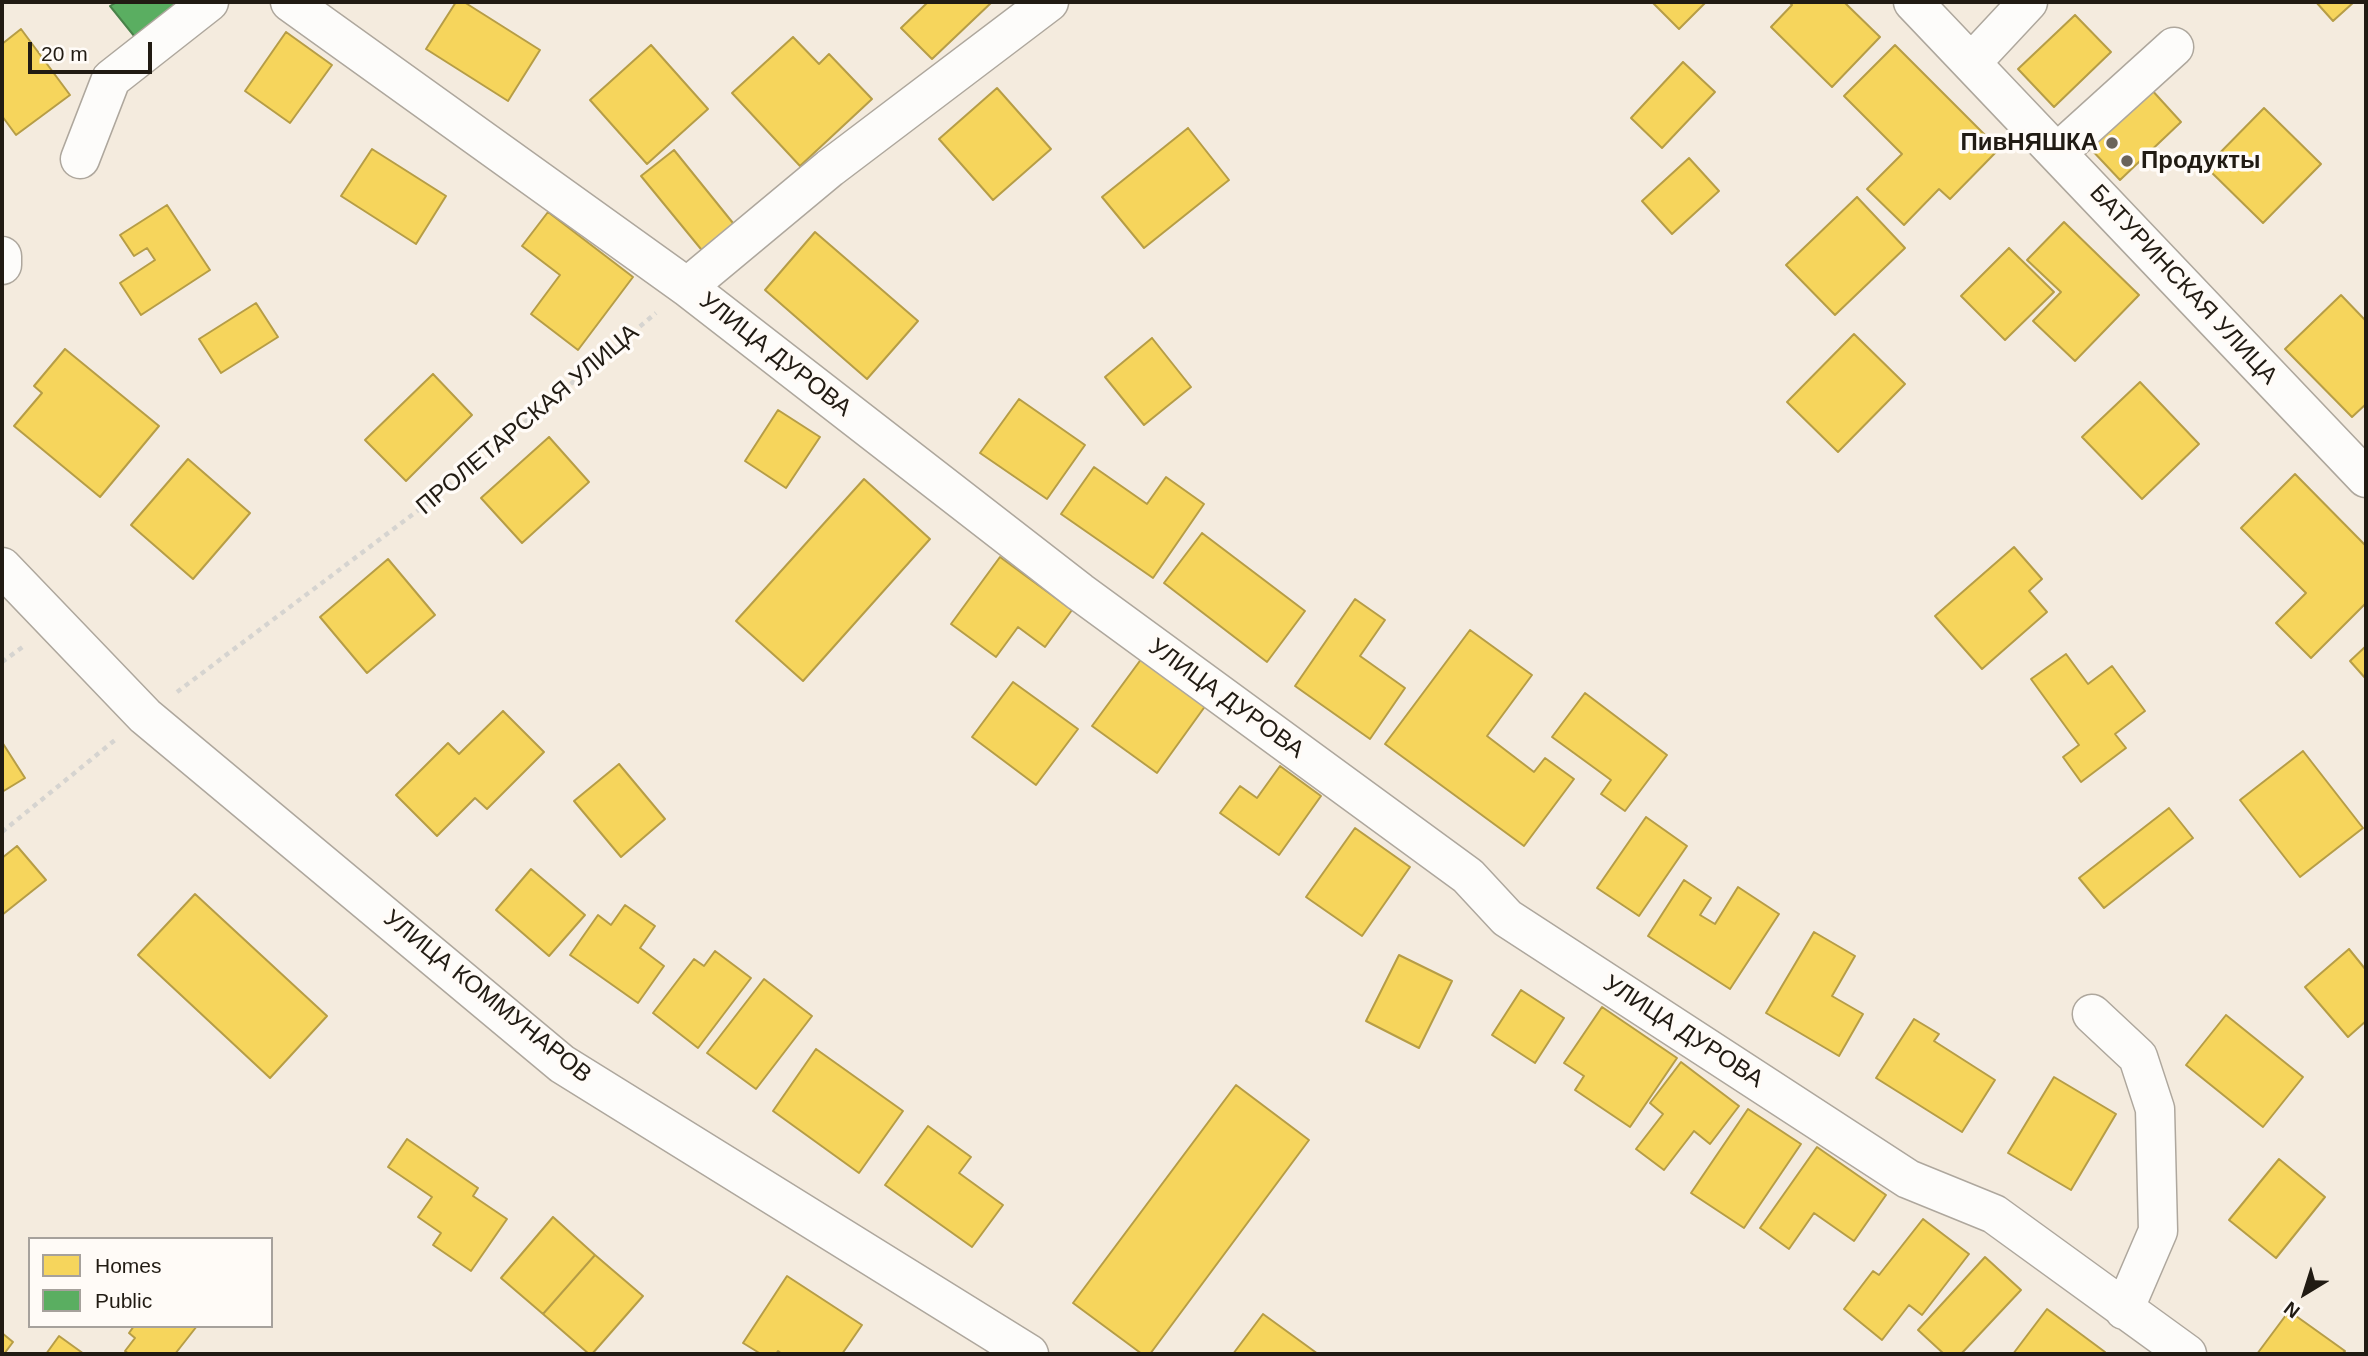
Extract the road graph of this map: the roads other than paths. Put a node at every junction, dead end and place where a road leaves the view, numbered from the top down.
1 (209, 2) edge
2 (290, 2) edge
3 (1049, 2) edge
4 (1913, 2) edge
5 (2028, 2) edge
6 (2174, 47) dead end
7 (1972, 62) junction
8 (2058, 152) junction
9 (80, 159) dead end
10 (2, 256) edge
11 (2, 265) edge
12 (687, 288) junction
13 (2366, 478) edge
14 (2, 567) edge
15 (2092, 1014) dead end
16 (2124, 1310) junction
17 (1029, 1354) edge
18 (2187, 1354) edge

1 - 9 street
2 - 12 street, УЛИЦА ДУРОВА
3 - 12 street
4 - 7 street, БАТУРИНСКАЯ УЛИЦА
5 - 7 street
6 - 8 street
7 - 8 street, БАТУРИНСКАЯ УЛИЦА
8 - 13 street, БАТУРИНСКАЯ УЛИЦА
10 - 11 street
12 - 16 street, УЛИЦА ДУРОВА
14 - 17 street, УЛИЦА КОММУНАРОВ
15 - 16 street
16 - 18 street, УЛИЦА ДУРОВА

